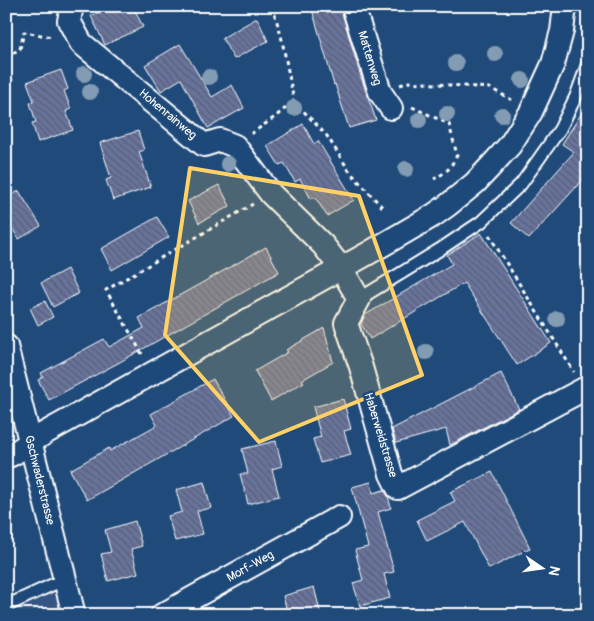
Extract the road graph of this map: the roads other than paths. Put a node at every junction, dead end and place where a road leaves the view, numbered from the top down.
1 (72, 6) edge
2 (353, 6) edge
3 (565, 6) edge
4 (588, 63) edge
5 (386, 100) road end
6 (341, 268) junction
7 (359, 299) junction
8 (6, 346) edge
9 (586, 388) edge
10 (31, 442) junction
11 (6, 457) edge
12 (339, 516) dead end
13 (65, 579) junction
14 (6, 606) edge
15 (74, 615) edge
16 (162, 615) edge

1 - 6 street, Hohenrainweg
2 - 5 street, Mattenweg
3 - 6 street
4 - 7 lane
6 - 7 street
6 - 10 street
7 - 9 street, Haberweidstrasse
8 - 10 street, Gschwaderstrasse
10 - 11 street
10 - 13 street, Gschwaderstrasse
12 - 16 street, Morf-Weg
13 - 14 lane
13 - 15 street, Gschwaderstrasse

